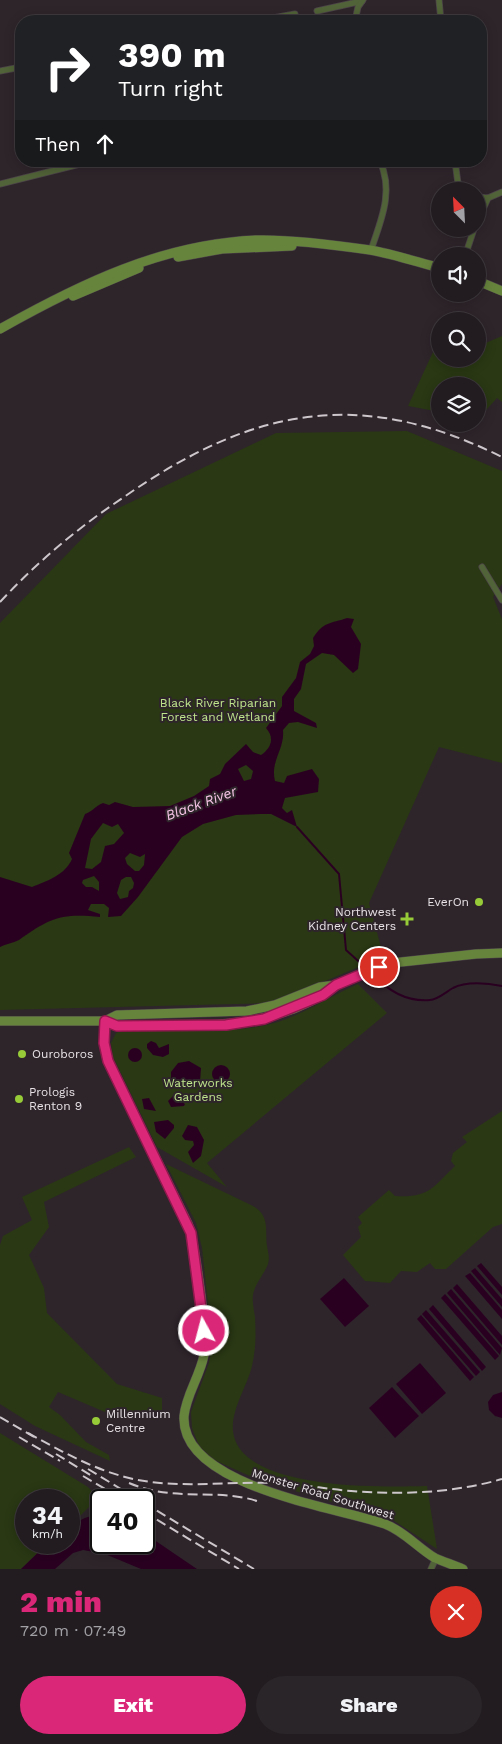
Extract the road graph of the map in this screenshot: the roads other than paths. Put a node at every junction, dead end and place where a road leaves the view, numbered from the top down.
1 (439, 0) edge
2 (363, 1) edge
3 (317, 11) dead end
4 (295, 14) dead end
5 (289, 15) edge
6 (357, 15) edge
7 (440, 15) edge
8 (15, 68) edge
9 (0, 72) edge
10 (68, 167) edge
11 (382, 167) edge
12 (457, 167) edge
13 (459, 182) edge
14 (0, 184) edge
15 (502, 192) edge
16 (488, 198) joint
17 (486, 202) edge
18 (314, 244) junction
19 (371, 250) junction
20 (431, 266) edge
21 (486, 284) edge
22 (502, 291) edge
23 (0, 329) edge
24 (0, 335) edge
25 (482, 567) dead end
26 (502, 600) edge
27 (502, 953) edge
28 (336, 985) junction
29 (0, 1021) edge
30 (105, 1021) junction
31 (436, 1558) junction
32 (431, 1569) edge
33 (463, 1569) edge

1 - 7 street
2 - 3 street
2 - 6 street
4 - 5 street
8 - 9 street
10 - 14 street
11 - 19 street
12 - 13 street
15 - 16 street
16 - 17 street
18 - 19 street
18 - 23 street
18 - 24 street
19 - 20 street
21 - 22 street
25 - 26 street
27 - 28 street
28 - 30 street
28 - 30 street
29 - 30 street
30 - 31 street, Monster Road Southwest
31 - 32 street
31 - 33 street, Monster Road Southwest

